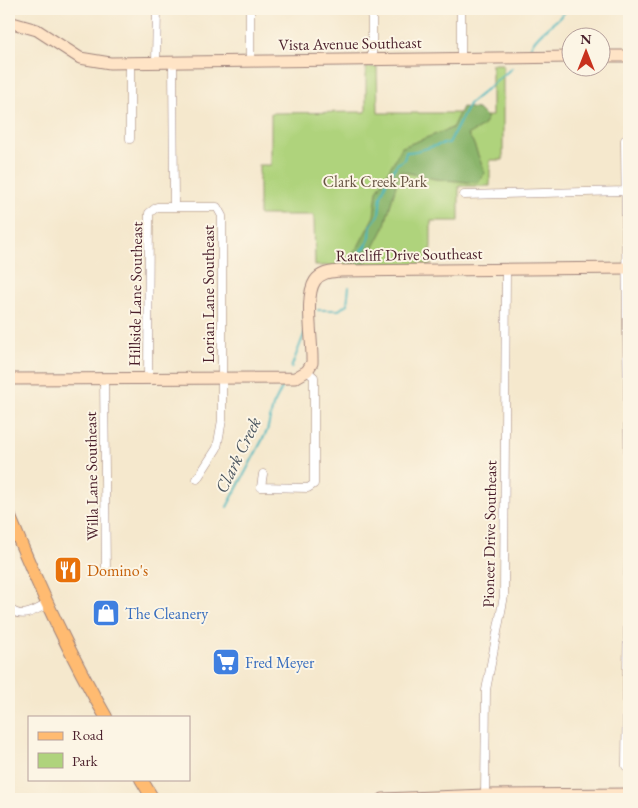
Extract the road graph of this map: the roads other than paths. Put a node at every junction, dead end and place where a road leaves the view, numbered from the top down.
1 (157, 9) edge
2 (250, 9) edge
3 (372, 9) edge
4 (461, 9) edge
5 (9, 22) edge
6 (610, 56) edge
7 (629, 56) edge
8 (560, 57) edge
9 (461, 58) junction
10 (372, 59) junction
11 (250, 61) junction
12 (156, 62) junction
13 (173, 62) junction
14 (130, 63) junction
15 (130, 139) dead end
16 (625, 140) dead end
17 (626, 191) junction
18 (464, 195) dead end
19 (174, 205) junction
20 (628, 268) edge
21 (506, 269) junction
22 (308, 371) junction
23 (148, 378) junction
24 (9, 379) edge
25 (104, 379) junction
26 (222, 379) junction
27 (629, 407) edge
28 (263, 474) dead end
29 (196, 479) dead end
30 (9, 515) edge
31 (629, 517) edge
32 (106, 572) dead end
33 (47, 604) junction
34 (9, 608) edge
35 (629, 617) edge
36 (105, 716) edge
37 (626, 766) dead end
38 (142, 780) edge
39 (629, 794) edge
40 (485, 797) edge
41 (153, 799) edge
42 (383, 799) edge

1 - 12 street
2 - 11 street
3 - 10 street
4 - 9 street
5 - 14 main road, Vista Avenue Southeast
6 - 7 main road
8 - 9 main road, Vista Avenue Southeast
9 - 10 main road, Vista Avenue Southeast
10 - 11 main road, Vista Avenue Southeast
11 - 13 main road, Vista Avenue Southeast
12 - 13 main road, Vista Avenue Southeast
12 - 14 main road, Vista Avenue Southeast
13 - 19 street
14 - 15 street
16 - 17 street
17 - 18 street
17 - 20 street
19 - 23 street, Hillside Lane Southeast
19 - 26 street, Lorian Lane Southeast
20 - 21 main road, Ratcliff Drive Southeast
20 - 27 street
21 - 22 main road, Ratcliff Drive Southeast
21 - 40 street, Pioneer Drive Southeast
22 - 26 main road
22 - 28 street
23 - 25 main road
23 - 26 main road
24 - 25 main road
25 - 32 street, Willa Lane Southeast
26 - 29 street, Lorian Lane Southeast
27 - 31 street
30 - 33 main road
31 - 35 street
33 - 34 street
33 - 36 main road
35 - 37 street
38 - 41 main road
39 - 40 main road
40 - 42 main road

